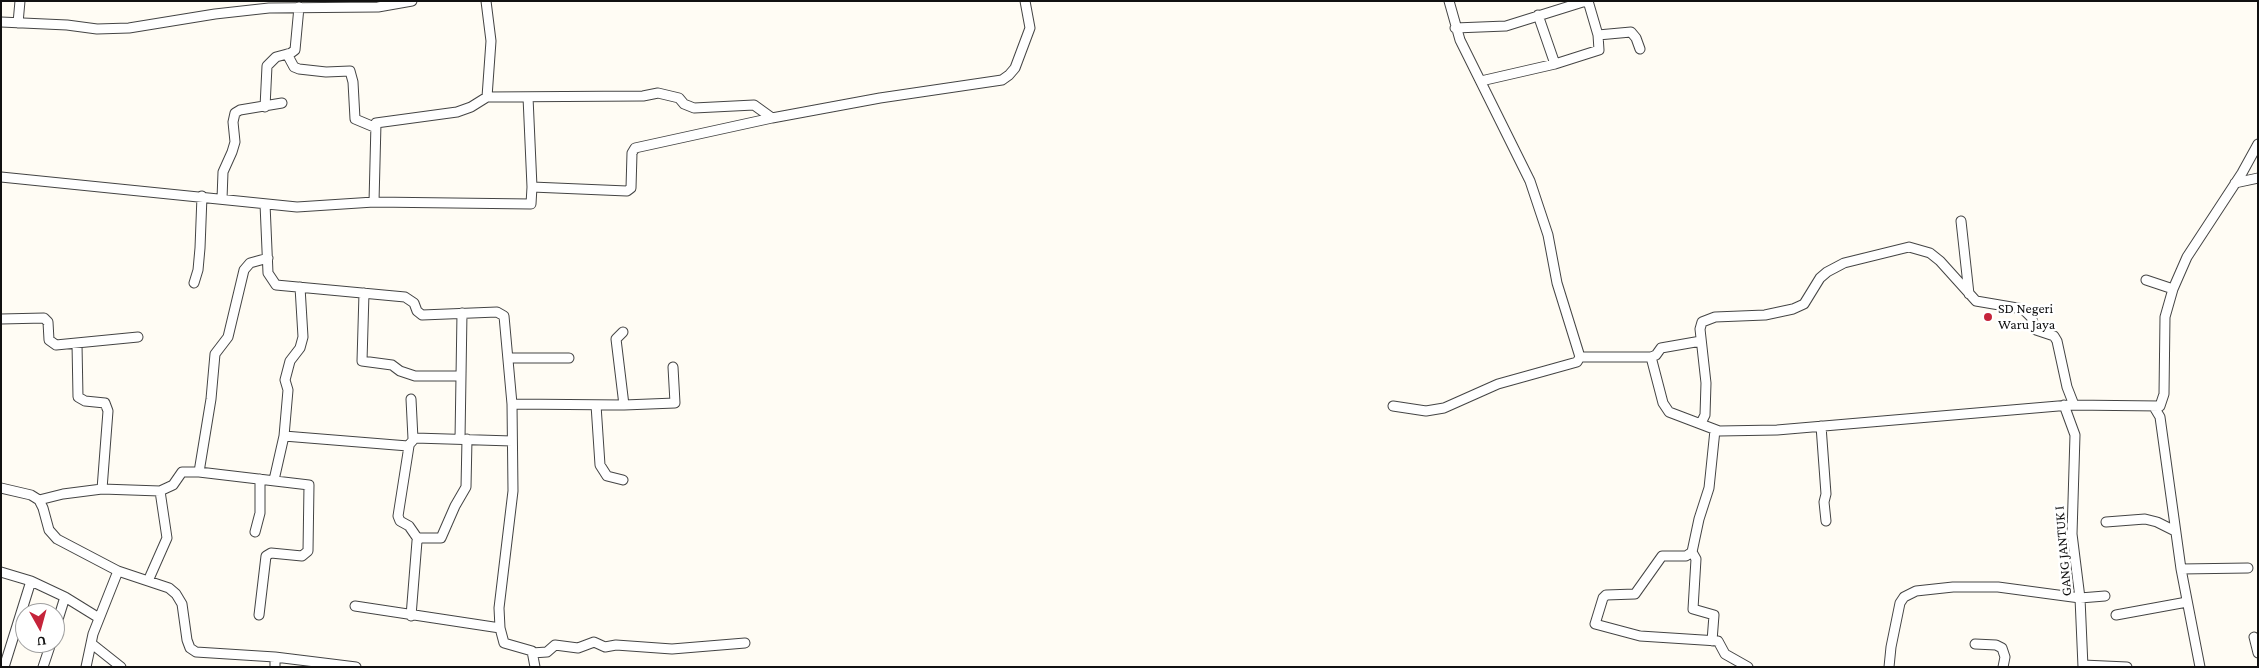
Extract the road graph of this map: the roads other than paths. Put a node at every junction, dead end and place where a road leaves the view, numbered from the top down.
1 (20, 1) edge
2 (412, 1) edge
3 (486, 1) edge
4 (1025, 1) edge
5 (1449, 1) edge
6 (1587, 1) edge
7 (1565, 4) edge
8 (299, 8) junction
9 (1538, 15) junction
10 (1, 22) edge
11 (18, 24) junction
12 (1455, 28) junction
13 (1598, 36) junction
14 (1640, 49) dead end
15 (287, 54) junction
16 (1555, 64) junction
17 (1481, 82) junction
18 (487, 97) junction
19 (528, 97) junction
20 (282, 103) dead end
21 (265, 106) junction
22 (772, 118) junction
23 (374, 127) junction
24 (2258, 144) edge
25 (1, 177) edge
26 (2258, 178) edge
27 (2235, 183) junction
28 (532, 187) junction
29 (202, 196) junction
30 (222, 199) junction
31 (374, 202) junction
32 (266, 204) junction
33 (1961, 221) dead end
34 (268, 258) junction
35 (2146, 280) dead end
36 (194, 283) dead end
37 (300, 287) junction
38 (2173, 289) junction
39 (364, 293) junction
40 (1969, 294) junction
41 (462, 313) junction
42 (1, 319) edge
43 (623, 332) dead end
44 (138, 337) dead end
45 (1701, 341) junction
46 (77, 344) junction
47 (1580, 357) junction
48 (1651, 357) junction
49 (508, 358) junction
50 (569, 358) dead end
51 (673, 367) dead end
52 (461, 376) junction
53 (411, 399) dead end
54 (512, 404) junction
55 (596, 405) junction
56 (624, 405) junction
57 (2069, 405) junction
58 (1393, 406) dead end
59 (2154, 407) junction
60 (1701, 423) junction
61 (1821, 426) junction
62 (1715, 430) junction
63 (284, 436) junction
64 (463, 439) junction
65 (512, 441) junction
66 (411, 443) junction
67 (199, 472) junction
68 (260, 479) junction
69 (274, 480) junction
70 (623, 480) dead end
71 (1, 488) edge
72 (102, 489) junction
73 (160, 490) junction
74 (39, 500) junction
75 (1826, 521) dead end
76 (2106, 522) dead end
77 (2175, 531) junction
78 (255, 532) dead end
79 (418, 539) junction
80 (1692, 552) junction
81 (2248, 568) dead end
82 (2181, 569) junction
83 (118, 571) junction
84 (1, 572) edge
85 (31, 581) junction
86 (148, 582) junction
87 (2105, 596) dead end
88 (65, 597) junction
89 (2080, 598) junction
90 (2188, 602) junction
91 (63, 603) edge
92 (356, 606) dead end
93 (260, 615) dead end
94 (2116, 615) dead end
95 (410, 616) junction
96 (99, 618) junction
97 (500, 628) junction
98 (2254, 638) dead end
99 (1712, 641) junction
100 (745, 643) dead end
101 (92, 644) junction
102 (1975, 644) dead end
103 (48, 653) edge
104 (532, 653) junction
105 (2258, 653) edge
106 (275, 662) edge
107 (5, 664) edge
108 (2083, 666) edge
109 (43, 667) edge
110 (86, 667) edge
111 (122, 667) edge
112 (356, 667) edge
113 (535, 667) edge
114 (1748, 667) edge
115 (1889, 667) edge
116 (2003, 667) edge
117 (2127, 667) edge
118 (2200, 667) edge

1 - 11 street
2 - 8 street
3 - 18 street
4 - 22 street
5 - 12 street
6 - 7 street
6 - 13 street
7 - 9 street
8 - 11 street
8 - 15 street
9 - 12 street
9 - 16 street
10 - 11 street
12 - 17 street
13 - 14 street
13 - 16 street
15 - 21 street
15 - 23 street
16 - 17 street
17 - 47 street
18 - 19 street
18 - 23 street
19 - 22 street
19 - 28 street
20 - 21 street
21 - 30 street
22 - 28 street
23 - 31 street
24 - 27 street
25 - 29 street
26 - 27 street
27 - 38 street
28 - 31 street
29 - 30 street
29 - 36 street
30 - 32 street
31 - 32 street
32 - 34 street
33 - 40 street
34 - 37 street
34 - 67 street
35 - 38 street
37 - 39 street
37 - 63 street
38 - 59 street
39 - 41 street
39 - 52 street
40 - 45 street
40 - 57 street, GANG JANTUK I
41 - 49 street
41 - 52 street
42 - 46 street
43 - 56 street
44 - 46 street
45 - 48 street
45 - 60 street
46 - 72 street
47 - 48 street
47 - 58 street
48 - 60 street
49 - 50 street
49 - 54 street
51 - 56 street
52 - 64 street
53 - 66 street
54 - 55 street
54 - 65 street
55 - 56 street
55 - 70 street
57 - 59 street
57 - 61 street
57 - 89 street, GANG JANTUK I
59 - 77 street
60 - 62 street
61 - 62 street
61 - 75 street
62 - 80 street
63 - 66 street
63 - 69 street
64 - 65 street
64 - 66 street
64 - 79 street
65 - 97 street
66 - 79 street
67 - 68 street
67 - 73 street
68 - 69 street
68 - 78 street
69 - 93 street
71 - 74 street
72 - 73 street
72 - 74 street
73 - 86 street
74 - 83 street
76 - 77 street
77 - 82 street
79 - 95 street
80 - 99 street
80 - 99 street
81 - 82 street
82 - 90 street
83 - 86 street
83 - 96 street
84 - 85 street
85 - 88 street
85 - 107 street
86 - 106 street
87 - 89 street
88 - 91 street
88 - 96 street
89 - 108 street, GANG JANTUK I
89 - 115 street
90 - 94 street
90 - 118 street
92 - 95 street
95 - 97 street
96 - 101 street
97 - 104 street
98 - 105 street
99 - 114 street
100 - 104 street
101 - 110 street
101 - 111 street
102 - 116 street
103 - 109 street
104 - 113 street
106 - 112 street
108 - 117 street

